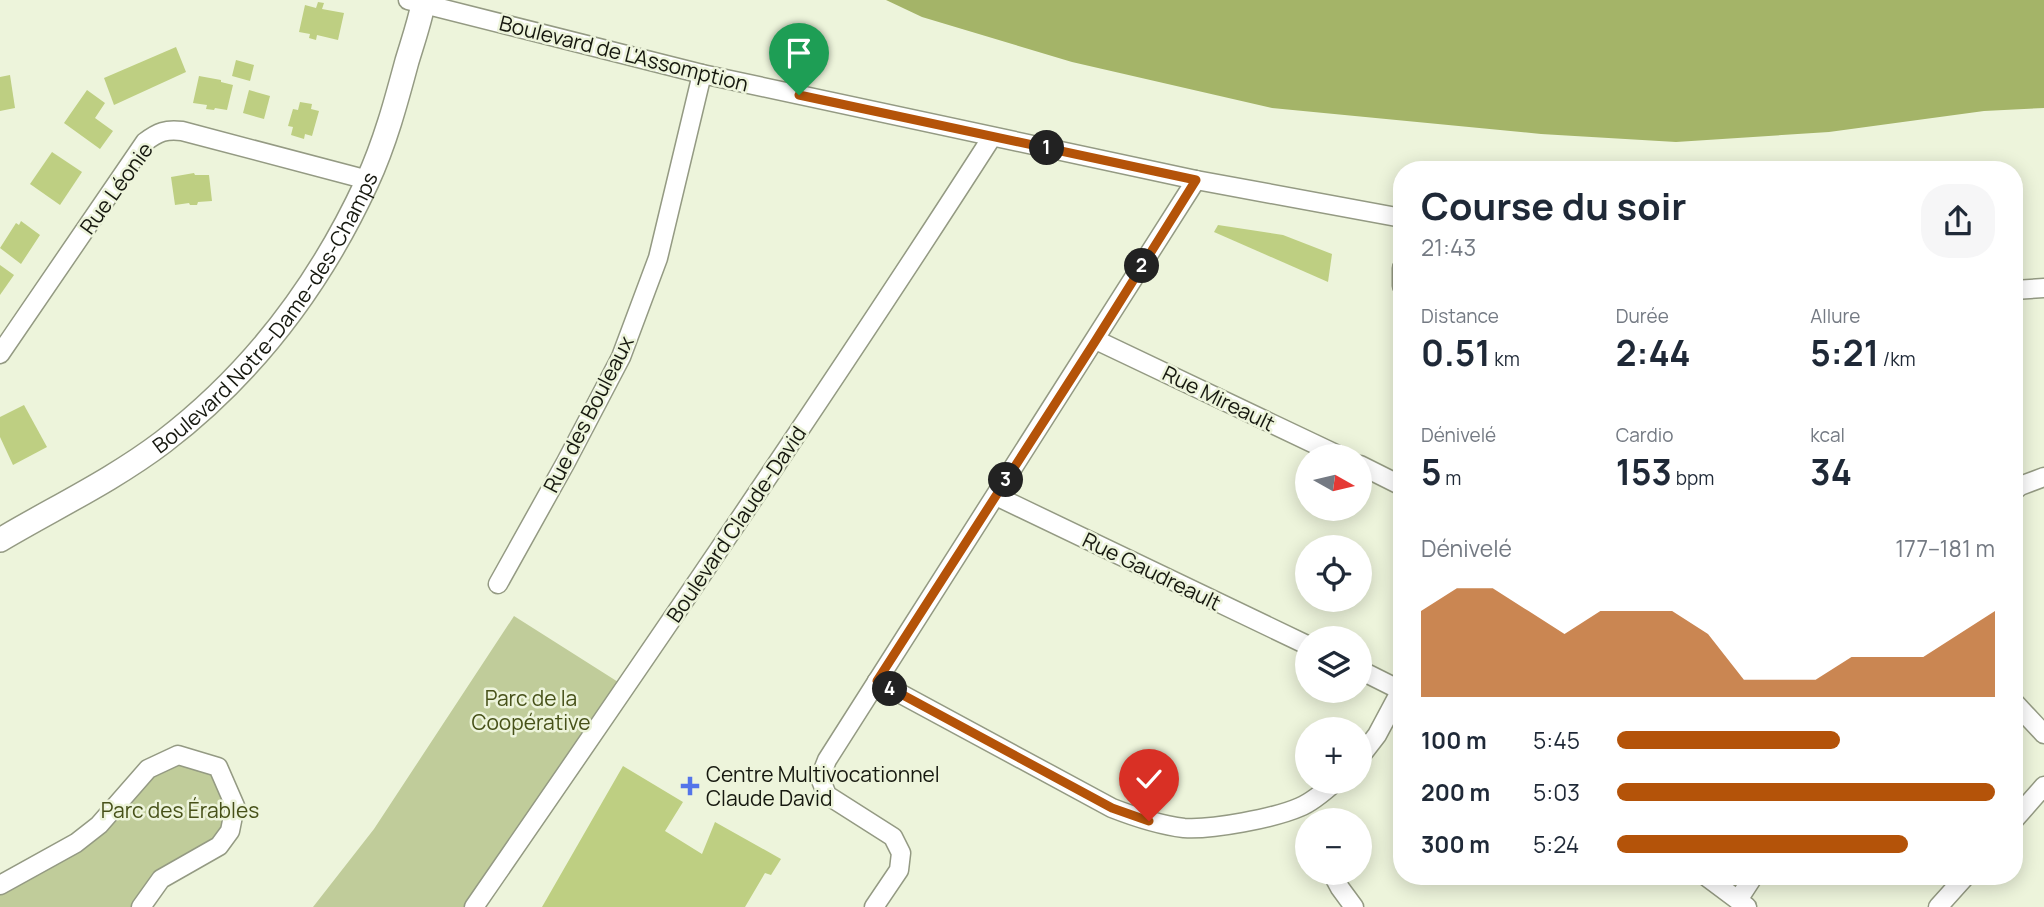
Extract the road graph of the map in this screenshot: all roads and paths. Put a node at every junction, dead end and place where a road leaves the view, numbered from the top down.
1 (419, 1) edge
2 (702, 74) junction
3 (992, 137) junction
4 (368, 180) junction
5 (1196, 180) junction
6 (1393, 216) edge
7 (2044, 288) edge
8 (2023, 289) edge
9 (1096, 340) junction
10 (0, 354) edge
11 (1315, 444) edge
12 (1372, 471) edge
13 (2044, 477) edge
14 (1393, 481) edge
15 (2023, 485) edge
16 (996, 496) junction
17 (0, 540) edge
18 (498, 584) dead end
19 (1295, 639) edge
20 (1372, 676) edge
21 (877, 681) junction
22 (1393, 686) edge
23 (1393, 705) edge
24 (2023, 712) edge
25 (2044, 734) edge
26 (1372, 741) edge
27 (2044, 786) edge
28 (1323, 794) edge
29 (1310, 808) edge
30 (2023, 810) edge
31 (1295, 815) edge
32 (0, 885) edge
33 (1338, 885) edge
34 (1717, 885) edge
35 (1750, 885) edge
36 (1958, 885) edge
37 (1742, 904) edge
38 (141, 907) edge
39 (474, 907) edge
40 (874, 907) edge
41 (1354, 907) edge
42 (1938, 907) edge

1 - 2 street, Boulevard de L'Assomption
1 - 4 main road, Boulevard Notre-Dame-des-Champs
2 - 3 street, Boulevard de L'Assomption
2 - 18 street, Rue des Bouleaux
3 - 5 street, Boulevard de L'Assomption
3 - 39 street, Boulevard Claude-David
4 - 10 street, Rue Léonie
4 - 17 main road, Boulevard Notre-Dame-des-Champs
5 - 6 street, Boulevard de L'Assomption
5 - 9 street
7 - 8 street
9 - 11 street, Rue Mireault
9 - 16 street
12 - 14 street
13 - 15 street
16 - 19 street, Rue Gaudreault
16 - 21 street
20 - 22 street
21 - 31 street
21 - 40 street
23 - 26 street
24 - 25 street
27 - 30 street
28 - 29 street
32 - 38 street
33 - 41 street
34 - 37 street
35 - 37 street
36 - 42 street

